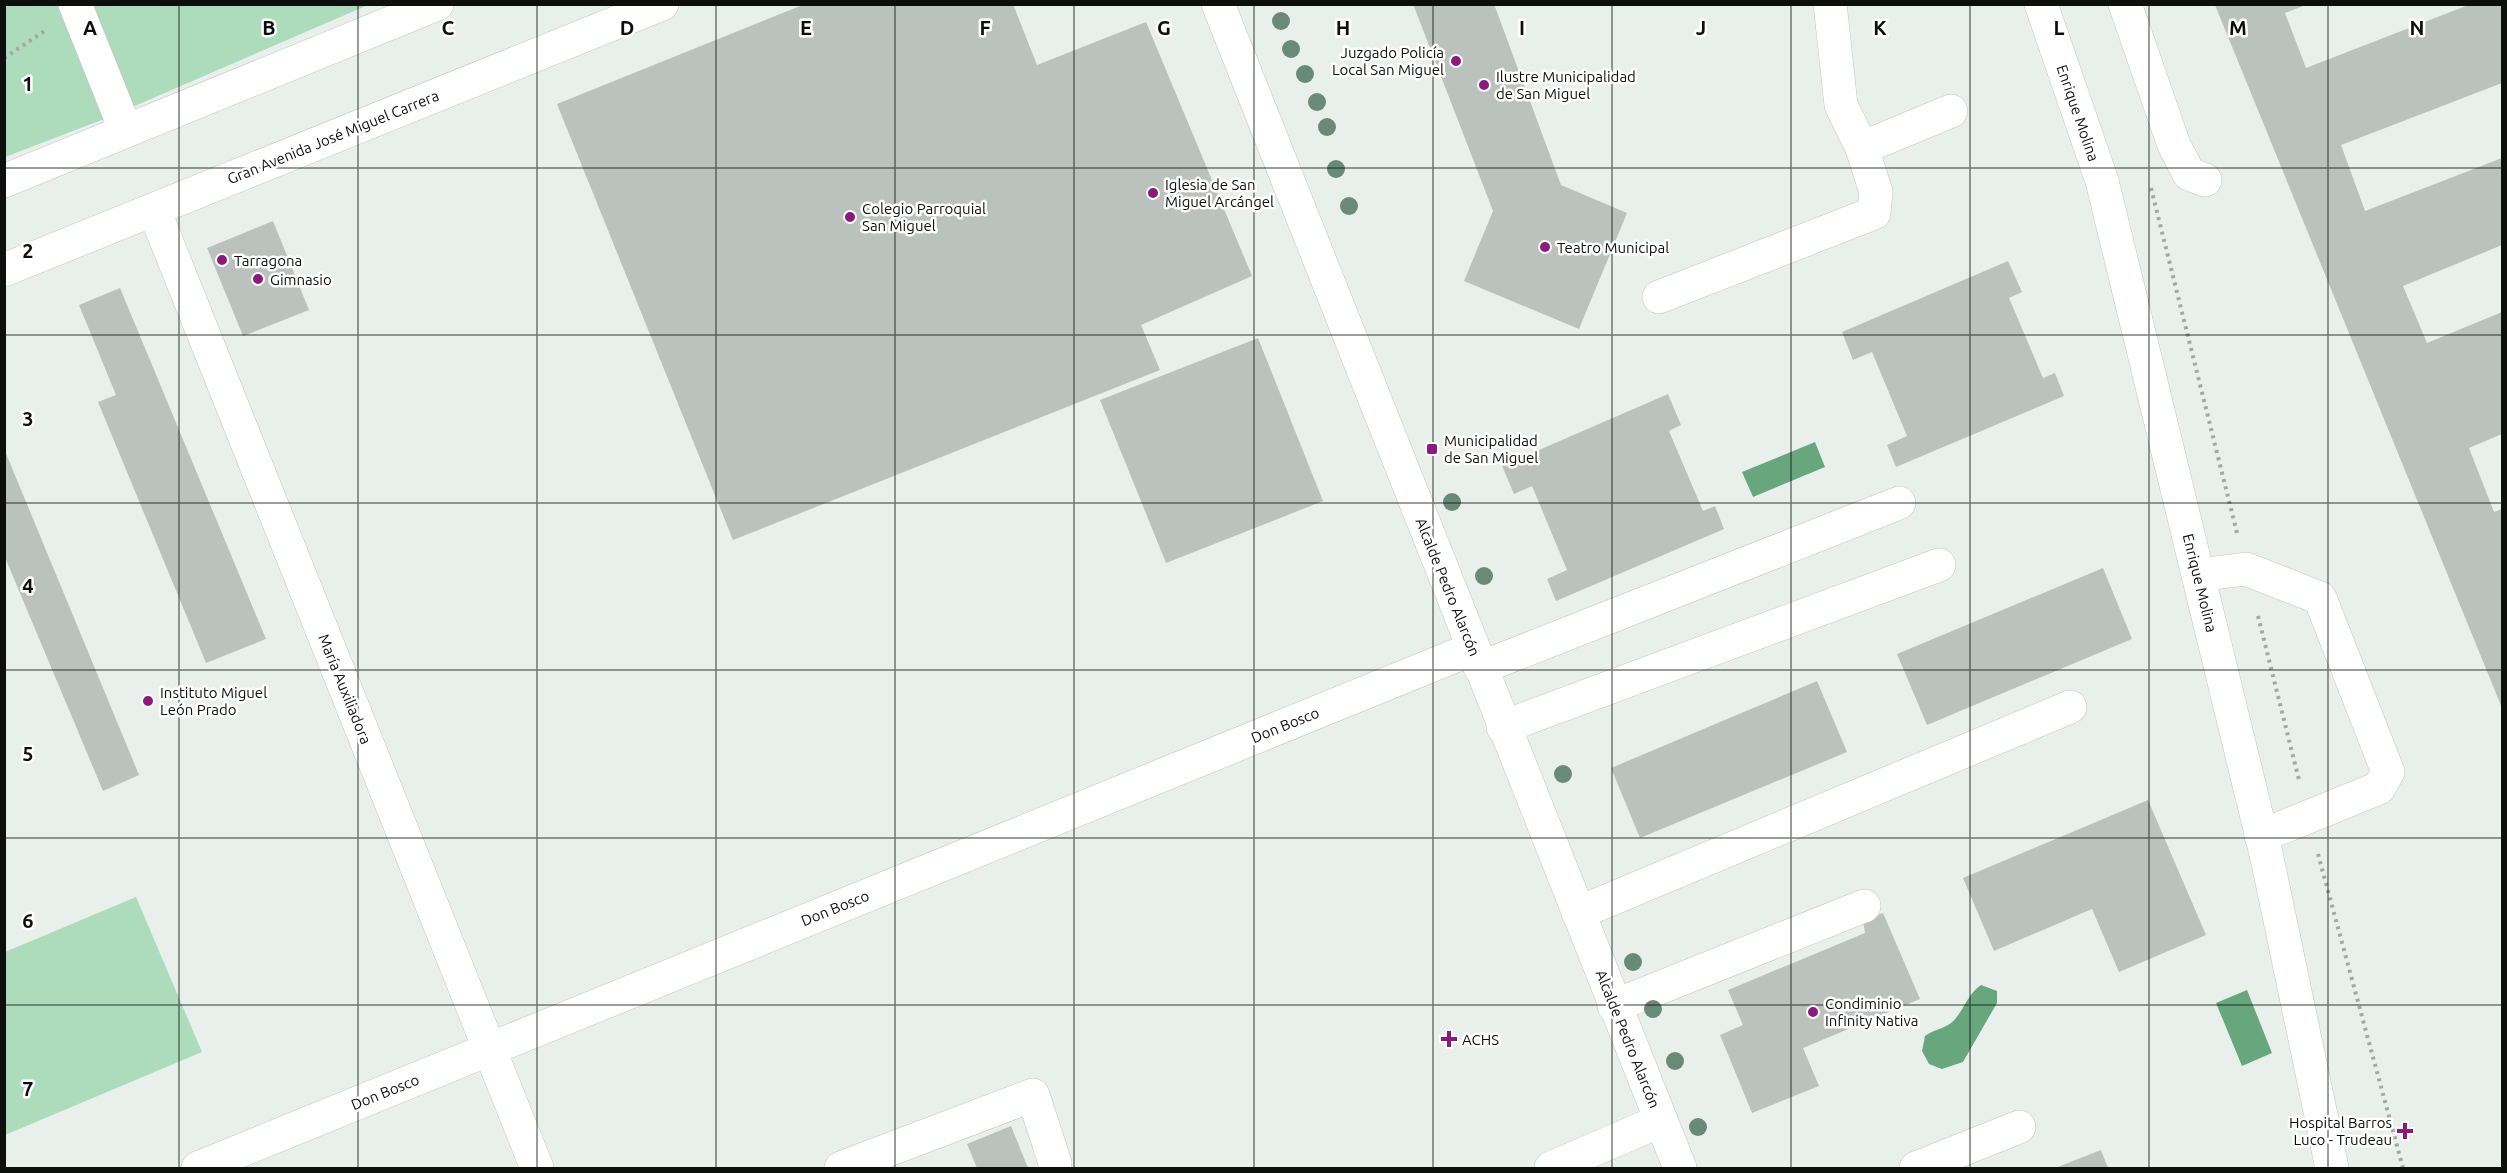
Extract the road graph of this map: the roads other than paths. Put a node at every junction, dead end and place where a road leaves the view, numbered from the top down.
1 (75, 4) edge
2 (437, 4) edge
3 (662, 4) edge
4 (1218, 4) edge
5 (1830, 4) edge
6 (2041, 4) edge
7 (2125, 4) edge
8 (1951, 111) dead end
9 (126, 132) junction
10 (1862, 148) junction
11 (2205, 180) dead end
12 (4, 181) edge
13 (154, 210) junction
14 (4, 270) edge
15 (1659, 297) dead end
16 (1899, 503) dead end
17 (1939, 565) dead end
18 (2198, 575) junction
19 (1476, 658) junction
20 (2070, 707) dead end
21 (1503, 727) junction
22 (2261, 836) junction
23 (1864, 906) dead end
24 (1578, 913) junction
25 (1614, 1006) junction
26 (489, 1050) junction
27 (1660, 1121) junction
28 (2019, 1127) dead end
29 (1056, 1163) dead end
30 (198, 1168) edge
31 (537, 1168) edge
32 (841, 1168) edge
33 (1551, 1168) edge
34 (1680, 1168) edge
35 (1916, 1168) edge
36 (2332, 1168) edge

1 - 9 street
2 - 9 street
3 - 13 street, Gran Avenida José Miguel Carrera
4 - 19 street, Alcalde Pedro Alarcón
5 - 10 street
6 - 18 street, Enrique Molina
7 - 11 street
8 - 10 street
9 - 12 street
10 - 15 street
13 - 14 street, Gran Avenida José Miguel Carrera
13 - 26 street, María Auxiliadora
16 - 19 street, Don Bosco
17 - 21 street
18 - 22 street, Enrique Molina
18 - 22 street
19 - 21 street, Alcalde Pedro Alarcón
19 - 26 street, Don Bosco
20 - 24 street
21 - 24 street, Alcalde Pedro Alarcón
22 - 36 street, Enrique Molina
23 - 25 street
24 - 25 street, Alcalde Pedro Alarcón
25 - 27 street, Alcalde Pedro Alarcón
26 - 30 street, Don Bosco
26 - 31 street, María Auxiliadora
27 - 33 street
27 - 34 street, Alcalde Pedro Alarcón
28 - 35 street
29 - 32 street

